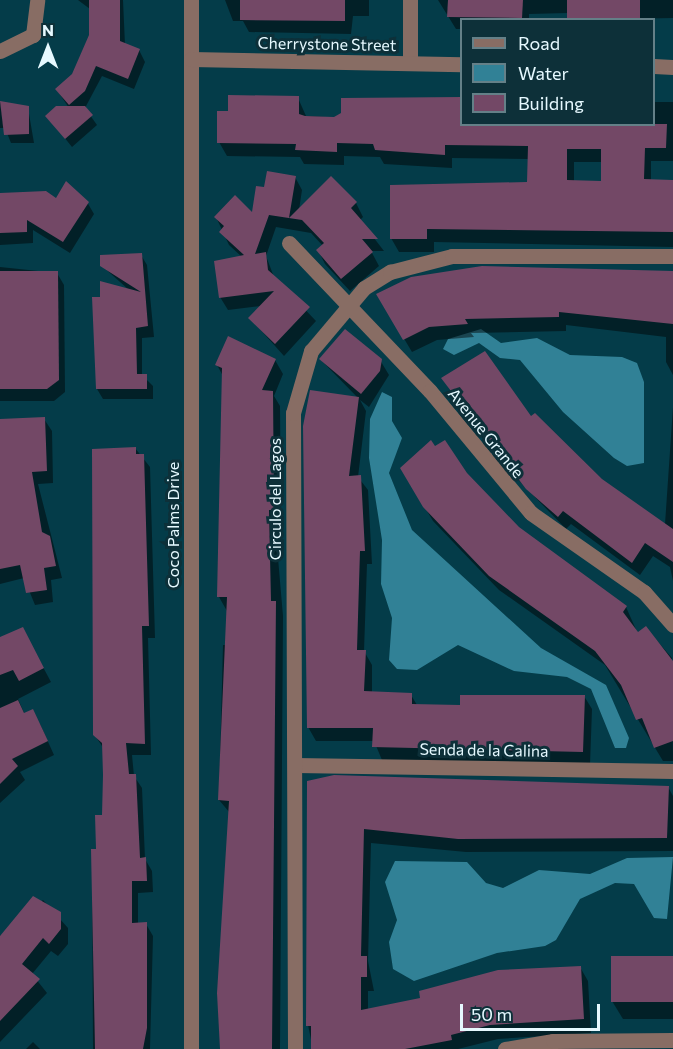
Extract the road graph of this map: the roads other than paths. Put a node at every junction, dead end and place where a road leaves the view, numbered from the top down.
1 (37, 0) edge
2 (191, 0) edge
3 (410, 0) edge
4 (0, 51) edge
5 (191, 59) junction
6 (410, 63) junction
7 (460, 64) edge
8 (655, 66) edge
9 (673, 66) edge
10 (289, 243) dead end
11 (673, 256) edge
12 (350, 304) junction
13 (673, 625) edge
14 (295, 765) junction
15 (673, 771) edge
16 (673, 1040) edge
17 (191, 1049) edge
18 (295, 1049) edge
19 (505, 1049) edge

1 - 4 street
2 - 5 street, Coco Palms Drive
3 - 6 street
5 - 6 street, Cherrystone Street
5 - 17 street, Coco Palms Drive
6 - 7 street, Cherrystone Street
8 - 9 street
10 - 12 street, Avenue Grande
11 - 12 street, Circulo del Lagos
12 - 13 street, Avenue Grande
12 - 14 street, Circulo del Lagos
14 - 15 street, Senda de la Calina
14 - 18 street, Circulo del Lagos
16 - 19 street

